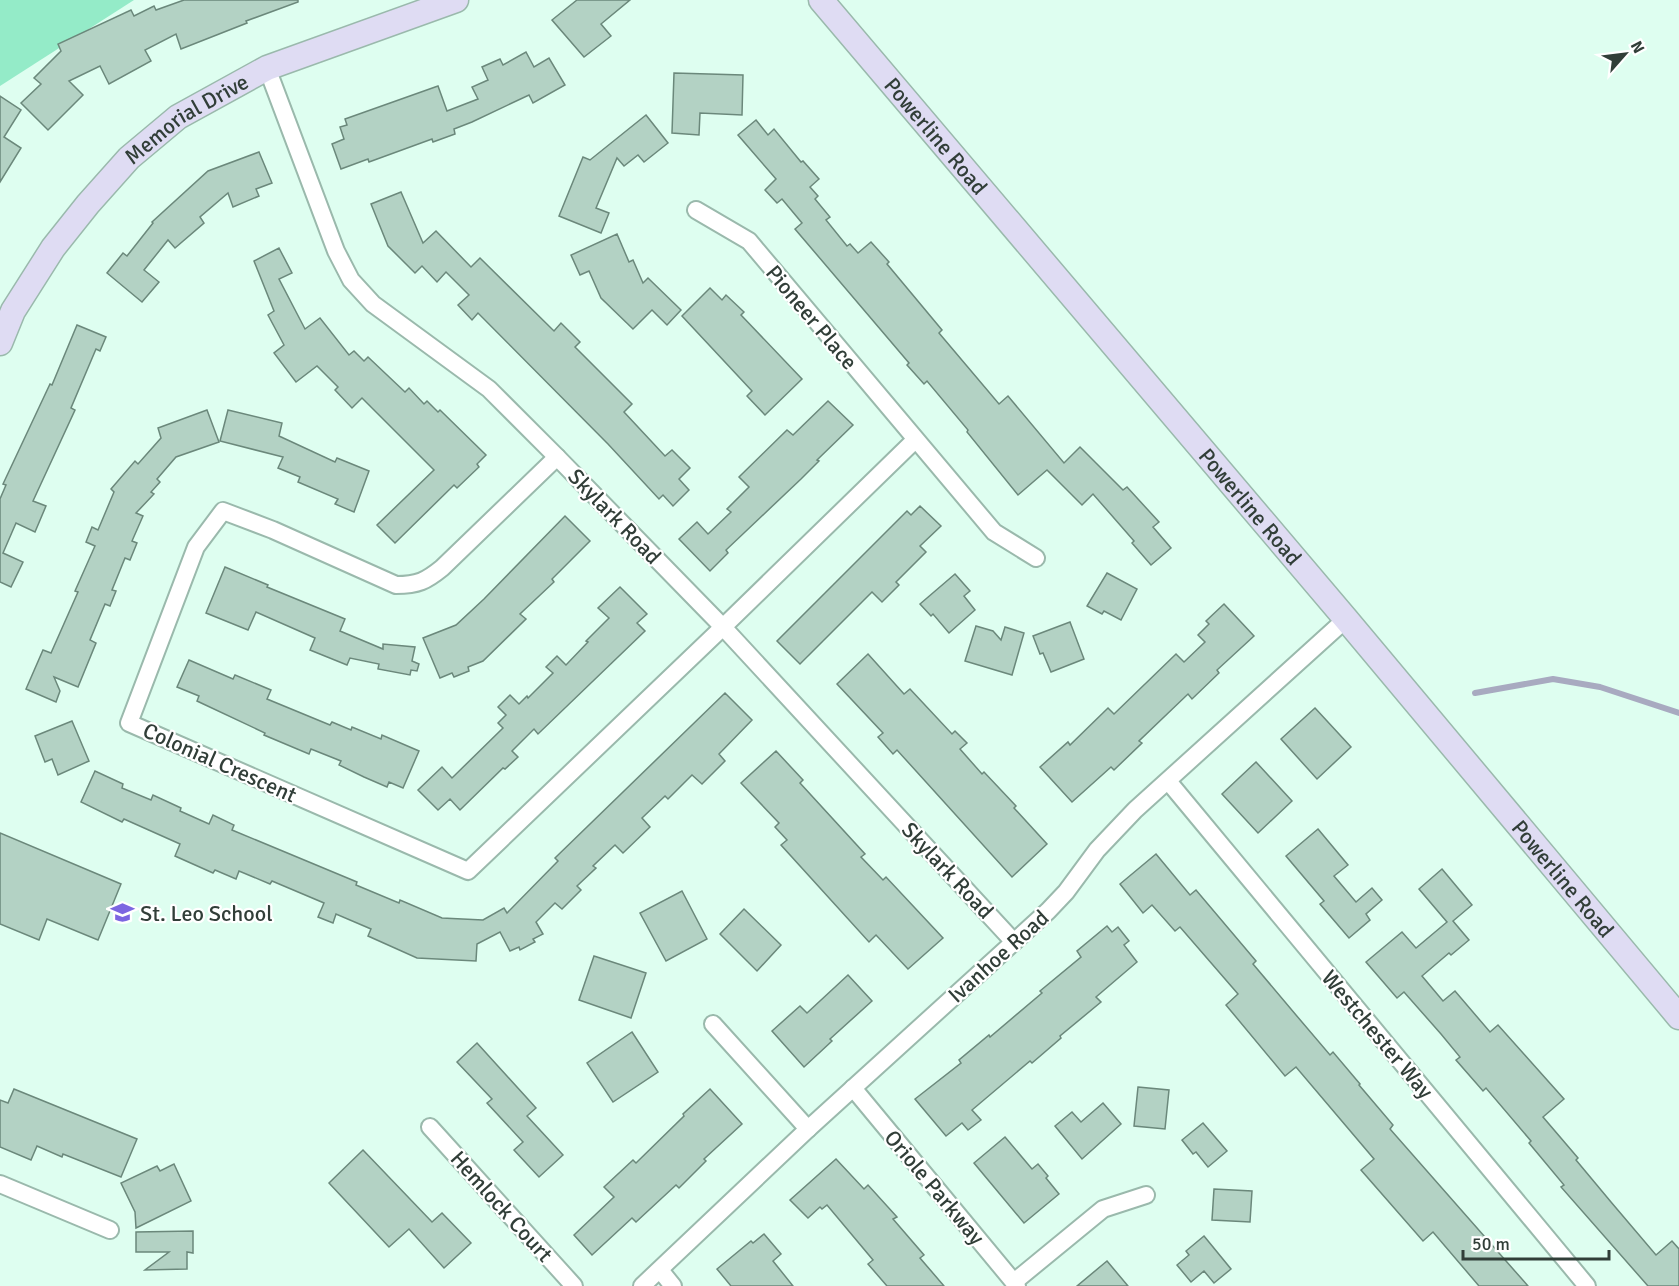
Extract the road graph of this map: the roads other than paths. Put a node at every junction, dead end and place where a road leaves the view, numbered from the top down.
1 (456, 0) edge
2 (821, 0) edge
3 (267, 68) junction
4 (696, 210) dead end
5 (0, 343) edge
6 (915, 440) junction
7 (557, 457) junction
8 (1036, 558) dead end
9 (1346, 619) junction
10 (723, 627) junction
11 (1168, 781) junction
12 (1014, 942) junction
13 (1679, 1017) edge
14 (713, 1024) dead end
15 (854, 1088) junction
16 (430, 1127) dead end
17 (808, 1129) junction
18 (0, 1184) edge
19 (1146, 1195) dead end
20 (110, 1230) dead end
21 (660, 1270) junction
22 (1016, 1284) edge
23 (574, 1286) edge
24 (642, 1286) edge
25 (674, 1286) edge
26 (1587, 1286) edge

1 - 3 main road, Memorial Drive
2 - 9 main road, Powerline Road
3 - 5 main road, Memorial Drive
3 - 7 street, Skylark Road
4 - 6 street, Pioneer Place
6 - 8 street, Pioneer Place
6 - 10 street
7 - 10 street, Skylark Road
7 - 10 street, Colonial Crescent
9 - 11 street, Ivanhoe Road
9 - 13 main road, Powerline Road
10 - 12 street, Skylark Road
11 - 12 street, Ivanhoe Road
11 - 26 street, Westchester Way
12 - 15 street, Ivanhoe Road
14 - 17 street
15 - 17 street, Ivanhoe Road
15 - 22 street, Oriole Parkway
16 - 23 street, Hemlock Court
17 - 21 street, Ivanhoe Road
18 - 20 street
19 - 22 street
21 - 24 street, Ivanhoe Road
21 - 25 street

